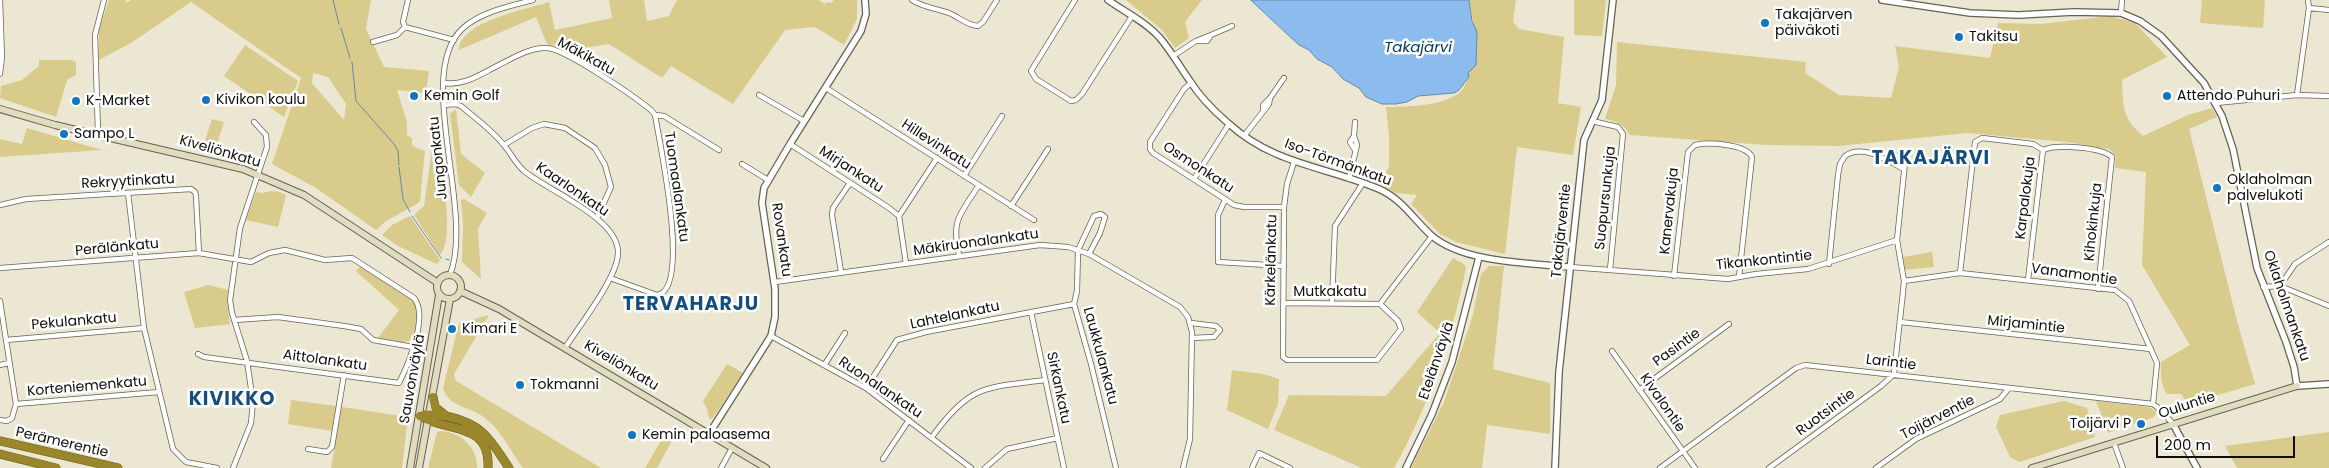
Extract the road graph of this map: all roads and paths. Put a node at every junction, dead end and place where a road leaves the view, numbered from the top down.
1 (0, 0) edge
2 (104, 0) edge
3 (408, 0) edge
4 (532, 0) edge
5 (865, 0) edge
6 (912, 0) edge
7 (997, 0) edge
8 (1075, 0) edge
9 (1108, 0) edge
10 (1612, 0) edge
11 (1882, 0) edge
12 (2122, 0) edge
13 (2308, 0) edge
14 (520, 2) edge
15 (2309, 8) junction
16 (2329, 10) edge
17 (2121, 13) junction
18 (1132, 16) junction
19 (1232, 26) dead end
20 (405, 27) junction
21 (0, 30) edge
22 (454, 40) junction
23 (373, 42) dead end
24 (1173, 56) junction
25 (0, 74) edge
26 (1284, 78) dead end
27 (444, 83) junction
28 (1191, 83) junction
29 (826, 88) junction
30 (759, 95) dead end
31 (2297, 95) junction
32 (2329, 96) edge
33 (2216, 103) junction
34 (444, 104) junction
35 (0, 109) edge
36 (655, 115) junction
37 (1002, 116) dead end
38 (804, 121) junction
39 (1592, 121) junction
40 (254, 122) dead end
41 (1355, 122) dead end
42 (1229, 124) junction
43 (98, 134) junction
44 (1244, 136) junction
45 (790, 144) junction
46 (504, 145) junction
47 (1048, 149) dead end
48 (719, 150) dead end
49 (2043, 150) junction
50 (937, 158) junction
51 (1294, 162) junction
52 (1893, 162) junction
53 (742, 164) dead end
54 (1904, 169) junction
55 (256, 175) junction
56 (964, 176) junction
57 (1194, 179) junction
58 (1349, 179) junction
59 (768, 180) junction
60 (850, 183) junction
61 (1363, 183) junction
62 (979, 185) junction
63 (128, 194) junction
64 (1225, 200) junction
65 (0, 205) edge
66 (1011, 206) junction
67 (1284, 208) junction
68 (899, 216) junction
69 (597, 218) junction
70 (1034, 220) dead end
71 (1432, 236) junction
72 (1897, 240) junction
73 (2329, 242) edge
74 (1078, 250) junction
75 (199, 253) junction
76 (1089, 254) junction
77 (959, 256) junction
78 (1479, 257) junction
79 (137, 258) junction
80 (235, 259) junction
81 (906, 264) junction
82 (1829, 264) junction
83 (1284, 266) junction
84 (1570, 267) junction
85 (0, 268) edge
86 (1610, 270) junction
87 (841, 272) junction
88 (1960, 273) junction
89 (450, 275) junction
90 (1674, 276) junction
91 (1739, 277) junction
92 (610, 278) junction
93 (2028, 280) junction
94 (1904, 281) junction
95 (774, 282) junction
96 (438, 284) junction
97 (2280, 286) junction
98 (2263, 287) junction
99 (2098, 288) junction
100 (460, 291) junction
101 (440, 295) junction
102 (450, 299) junction
103 (0, 301) edge
104 (1284, 303) junction
105 (1074, 304) junction
106 (1332, 304) junction
107 (1380, 304) junction
108 (2329, 306) edge
109 (1031, 312) junction
110 (234, 320) junction
111 (1900, 322) junction
112 (1191, 323) junction
113 (1728, 324) dead end
114 (2, 327) edge
115 (144, 328) junction
116 (845, 333) dead end
117 (771, 336) junction
118 (1192, 338) junction
119 (6, 340) junction
120 (413, 347) junction
121 (565, 348) junction
122 (2151, 349) junction
123 (1612, 351) dead end
124 (198, 354) dead end
125 (247, 361) junction
126 (9, 363) junction
127 (825, 364) junction
128 (0, 365) edge
129 (1894, 374) junction
130 (344, 375) junction
131 (1045, 380) junction
132 (2329, 384) edge
133 (2297, 386) junction
134 (866, 388) junction
135 (2010, 388) junction
136 (1639, 390) junction
137 (159, 392) junction
138 (433, 397) junction
139 (16, 404) junction
140 (2152, 404) junction
141 (430, 413) junction
142 (420, 416) junction
143 (447, 417) junction
144 (0, 420) edge
145 (909, 420) junction
146 (428, 422) junction
147 (2173, 424) junction
148 (709, 434) junction
149 (932, 437) junction
150 (1058, 438) junction
151 (0, 441) edge
152 (2114, 443) junction
153 (732, 448) junction
154 (308, 450) dead end
155 (1683, 451) junction
156 (0, 454) edge
157 (883, 459) dead end
158 (2054, 462) junction
159 (56, 468) edge
160 (118, 468) edge
161 (217, 468) edge
162 (233, 468) edge
163 (410, 468) edge
164 (419, 468) edge
165 (488, 468) edge
166 (509, 468) edge
167 (720, 468) edge
168 (766, 468) edge
169 (971, 468) edge
170 (985, 468) edge
171 (1064, 468) edge
172 (1116, 468) edge
173 (1183, 468) edge
174 (1252, 468) edge
175 (1290, 468) edge
176 (1406, 468) edge
177 (1555, 468) edge
178 (1660, 468) edge
179 (1695, 468) edge
180 (1769, 468) edge
181 (1876, 468) edge
182 (2032, 468) edge
183 (2042, 468) edge
184 (2123, 468) edge
185 (2197, 468) edge

1 - 21 street
2 - 43 street
3 - 20 street
4 - 14 street, Jungonkatu
5 - 29 street, Rovankatu
6 - 7 street
8 - 18 street
9 - 18 street, Iso-Törmänkatu
10 - 39 street, Takajärventie
11 - 17 street, Oklaholmankatu
12 - 17 street
13 - 15 street
14 - 22 street, Jungonkatu
15 - 16 street
15 - 31 street
17 - 33 street, Oklaholmankatu
18 - 24 street, Iso-Törmänkatu
19 - 24 street
20 - 22 street
20 - 23 street
21 - 25 street
22 - 27 street, Jungonkatu
24 - 28 street, Iso-Törmänkatu
26 - 44 street
27 - 34 street, Jungonkatu
27 - 36 street, Mäkikatu
28 - 42 street, Iso-Törmänkatu
28 - 57 street, Osmonkatu
29 - 38 street, Rovankatu
29 - 50 street, Hillevinkatu
30 - 38 street
31 - 32 street
31 - 33 street
33 - 98 street, Oklaholmankatu
34 - 46 street, Kaarlonkatu
34 - 89 street, Jungonkatu
35 - 43 main road, Kiveliönkatu
36 - 48 street, Mäkikatu
36 - 92 street, Tuomaalankatu
37 - 56 street
38 - 45 street, Rovankatu
39 - 84 street, Takajärventie
39 - 86 street, Suopursunkuja
40 - 55 street
41 - 58 street
42 - 44 street, Iso-Törmänkatu
42 - 57 street
43 - 55 main road, Kiveliönkatu
44 - 51 street, Iso-Törmänkatu
45 - 59 street, Rovankatu
45 - 60 street, Mirjankatu
46 - 69 street, Kaarlonkatu
46 - 69 street
47 - 66 street
49 - 88 street
49 - 93 street, Karpalokuja
49 - 99 street, Kihokinkuja
50 - 56 street, Hillevinkatu
50 - 68 street
51 - 58 street, Iso-Törmänkatu
51 - 67 street, Kärkelänkatu
52 - 54 street
52 - 54 street
52 - 82 street
53 - 59 street
54 - 72 street
55 - 80 street
55 - 96 main road, Kiveliönkatu
56 - 62 street, Hillevinkatu
57 - 64 street, Osmonkatu
58 - 61 street, Iso-Törmänkatu
59 - 95 street, Rovankatu
60 - 68 street, Mirjankatu
60 - 87 street
61 - 71 street, Iso-Törmänkatu
61 - 106 street
62 - 66 street, Hillevinkatu
62 - 77 street
63 - 65 street, Rekryytinkatu
63 - 75 street, Rekryytinkatu
63 - 79 street
64 - 67 street, Osmonkatu
64 - 83 street
66 - 70 street, Hillevinkatu
67 - 83 street, Kärkelänkatu
68 - 81 street
69 - 92 street, Kaarlonkatu
71 - 78 street, Iso-Törmänkatu
71 - 107 street, Mutkakatu
72 - 82 street, Tikankontintie
72 - 94 street
73 - 97 street
74 - 76 street, Mäkiruonalankatu
74 - 76 street
74 - 77 street, Mäkiruonalankatu
74 - 105 street, Laukkulankatu
75 - 79 street, Perälänkatu
75 - 80 street, Perälänkatu
76 - 112 street, Mäkiruonalankatu
77 - 81 street, Mäkiruonalankatu
78 - 84 street, Iso-Törmänkatu
78 - 176 street, Etelänväylä
79 - 85 street, Perälänkatu
79 - 115 street
80 - 110 street
80 - 120 street, Perälänkatu
81 - 87 street, Mäkiruonalankatu
82 - 91 street, Tikankontintie
83 - 104 street, Kärkelänkatu
84 - 86 street, Tikankontintie
84 - 177 street, Takajärventie
86 - 90 street, Tikankontintie
87 - 95 street, Mäkiruonalankatu
88 - 93 street, Vanamontie
88 - 94 street, Vanamontie
89 - 96 main road
89 - 100 main road
90 - 91 street, Tikankontintie
90 - 91 street, Kanervakuja
92 - 121 street, Kaarlonkatu
93 - 99 street, Vanamontie
94 - 111 street
95 - 117 street, Rovankatu
96 - 101 main road
97 - 98 street
97 - 108 street
98 - 133 street, Oklaholmankatu
99 - 122 street, Vanamontie
100 - 102 main road
100 - 121 main road, Kiveliönkatu
101 - 102 main road
101 - 142 main road, Sauvonväylä
102 - 138 main road, Sauvonväylä
103 - 114 street
104 - 106 street, Mutkakatu
104 - 107 street, Kärkelänkatu
105 - 109 street, Lahtelankatu
105 - 172 street, Laukkulankatu
106 - 107 street, Mutkakatu
109 - 131 street, Sirkankatu
109 - 134 street, Lahtelankatu
110 - 120 street
110 - 125 street
111 - 122 street, Mirjamintie
111 - 129 street
112 - 118 street
112 - 118 street
113 - 136 street, Pasintie
114 - 119 street
115 - 119 street, Pekulankatu
115 - 137 street
116 - 127 street
117 - 127 street, Ruonalankatu
117 - 148 street, Rovankatu
118 - 173 street
119 - 126 street
120 - 130 street, Aittolankatu
121 - 148 main road, Kiveliönkatu
122 - 140 street, Vanamontie
123 - 136 street, Kivalontie
124 - 125 street, Aittolankatu
125 - 130 street, Aittolankatu
125 - 162 street
126 - 128 street
126 - 139 street
127 - 134 street, Ruonalankatu
129 - 135 street, Larintie
129 - 155 street, Larintie
129 - 180 street, Ruotsintie
130 - 154 street
131 - 149 street
131 - 150 street, Sirkankatu
132 - 133 street, Ouluntie
133 - 147 main road, Ouluntie
134 - 145 street, Ruonalankatu
135 - 140 street, Larintie
135 - 181 street, Toijärventie
136 - 155 street, Kivalontie
137 - 139 street, Korteniemenkatu
137 - 161 street
138 - 141 main road, Sauvonväylä
138 - 143 highway
139 - 144 street
140 - 147 street
141 - 142 highway
141 - 143 highway
141 - 146 main road, Sauvonväylä
142 - 146 highway
142 - 163 main road, Sauvonväylä
143 - 166 highway
145 - 149 street, Ruonalankatu
145 - 157 street
146 - 164 main road, Sauvonväylä
146 - 165 highway
147 - 152 main road, Ouluntie
147 - 185 street
148 - 153 main road, Kiveliönkatu
149 - 169 street, Ruonalankatu
150 - 170 street
150 - 171 street, Sirkankatu
151 - 160 highway, Perämerentie
152 - 158 main road, Ouluntie
152 - 184 street
153 - 167 street
153 - 168 main road, Kiveliönkatu
155 - 178 street, Larintie
155 - 179 street, Kivalontie
156 - 159 highway, Perämerentie
158 - 182 main road, Ouluntie
158 - 183 main road, Ouluntie
174 - 175 street

